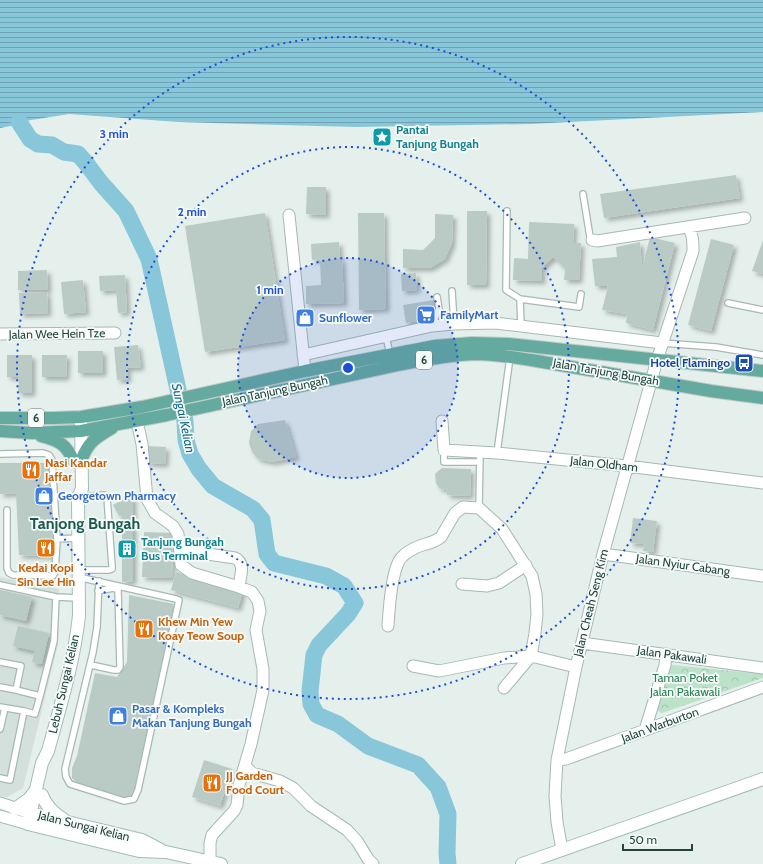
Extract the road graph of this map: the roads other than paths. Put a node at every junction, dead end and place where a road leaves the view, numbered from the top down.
1 (583, 194) dead end
2 (506, 211) dead end
3 (289, 215) dead end
4 (746, 218) dead end
5 (688, 227) junction
6 (592, 240) joint
7 (452, 290) dead end
8 (581, 294) dead end
9 (437, 297) dead end
10 (520, 299) junction
11 (728, 303) dead end
12 (763, 310) edge
13 (454, 324) junction
14 (432, 326) junction
15 (521, 326) junction
16 (115, 333) dead end
17 (0, 334) edge
18 (386, 337) junction
19 (662, 343) junction
20 (303, 354) junction
21 (390, 354) junction
22 (763, 355) edge
23 (510, 357) junction
24 (657, 360) junction
25 (305, 371) junction
26 (763, 371) edge
27 (652, 380) junction
28 (763, 398) edge
29 (77, 417) junction
30 (0, 418) edge
31 (137, 421) junction
32 (442, 421) dead end
33 (118, 424) junction
34 (77, 431) junction
35 (0, 432) edge
36 (32, 433) junction
37 (497, 453) junction
38 (0, 454) edge
39 (480, 457) junction
40 (78, 462) junction
41 (627, 466) junction
42 (763, 483) edge
43 (78, 497) junction
44 (479, 508) junction
45 (7, 510) dead end
46 (78, 538) junction
47 (56, 539) junction
48 (180, 550) junction
49 (603, 554) junction
50 (526, 565) junction
51 (78, 573) junction
52 (763, 576) edge
53 (99, 581) junction
54 (0, 584) edge
55 (462, 584) dead end
56 (239, 587) junction
57 (98, 591) junction
58 (56, 597) junction
59 (78, 598) junction
60 (388, 626) dead end
61 (582, 643) junction
62 (666, 654) junction
63 (531, 656) junction
64 (0, 662) edge
65 (91, 665) junction
66 (413, 666) dead end
67 (576, 667) junction
68 (763, 668) edge
69 (0, 687) edge
70 (763, 687) edge
71 (504, 688) dead end
72 (16, 690) junction
73 (40, 696) junction
74 (2, 707) edge
75 (24, 712) junction
76 (0, 729) edge
77 (645, 730) junction
78 (557, 760) junction
79 (246, 767) junction
80 (0, 778) edge
81 (763, 779) edge
82 (39, 792) junction
83 (0, 803) edge
84 (15, 809) junction
85 (0, 816) edge
86 (33, 819) junction
87 (66, 821) junction
88 (562, 850) junction
89 (166, 852) junction
90 (207, 862) edge
91 (373, 864) edge
92 (522, 864) edge

1 - 6 lane
2 - 10 lane
3 - 20 street
4 - 5 street
5 - 6 street
5 - 19 street, Jalan Cheah Seng Kim
7 - 13 lane
8 - 10 lane
9 - 14 lane
10 - 15 lane
11 - 12 lane
13 - 14 street
13 - 15 street
14 - 18 street
15 - 19 street
16 - 17 street, Jalan Wee Hein Tze
18 - 20 street
18 - 21 lane
19 - 22 lane
19 - 24 street, Jalan Cheah Seng Kim
20 - 25 street
21 - 24 main road, Jalan Tanjung Bungah / 6
21 - 25 main road, Jalan Tanjung Bungah / 6
23 - 27 main road, Jalan Tanjung Bungah / 6
23 - 31 main road, Jalan Tanjung Bungah / 6
23 - 37 lane
24 - 26 main road, Jalan Tanjung Bungah / 6
24 - 27 street, Jalan Cheah Seng Kim
25 - 29 main road, Jalan Tanjung Bungah / 6
27 - 28 main road, Jalan Tanjung Bungah / 6
27 - 41 street, Jalan Cheah Seng Kim
29 - 30 main road, Jalan Tanjung Bungah / 6
29 - 34 street, Lebuh Sungai Kelian
31 - 33 main road, Jalan Tanjung Bungah / 6
31 - 48 street
32 - 39 street, Jalan Oldham
33 - 34 main road, Jalan Tanjung Bungah / 6
33 - 40 main road
34 - 36 main road, Jalan Tanjung Bungah / 6
34 - 40 street, Lebuh Sungai Kelian
35 - 36 main road, Jalan Tanjung Bungah / 6
36 - 40 main road
37 - 39 street, Jalan Oldham
37 - 41 street, Jalan Oldham
38 - 47 lane
39 - 44 lane
40 - 43 street, Lebuh Sungai Kelian
41 - 42 street, Jalan Oldham
41 - 49 street, Jalan Cheah Seng Kim
43 - 46 street, Lebuh Sungai Kelian
43 - 51 lane
44 - 50 street
44 - 60 street
45 - 47 lane
46 - 47 lane
46 - 51 street, Lebuh Sungai Kelian
48 - 56 street
48 - 56 street
49 - 52 street, Jalan Nyiur Cabang
49 - 61 street, Jalan Cheah Seng Kim
50 - 55 street
50 - 63 street
51 - 53 lane
51 - 59 street, Lebuh Sungai Kelian
53 - 57 lane
53 - 65 lane
54 - 58 lane
56 - 79 street
57 - 65 lane
57 - 65 lane
58 - 59 lane
58 - 73 lane
59 - 82 street, Lebuh Sungai Kelian
61 - 62 street, Jalan Pakawali
61 - 67 street, Jalan Cheah Seng Kim
62 - 68 street, Jalan Pakawali
62 - 77 street
63 - 66 street
63 - 67 street
63 - 71 street
64 - 72 lane
67 - 78 street, Jalan Cheah Seng Kim
69 - 72 lane
70 - 77 street, Jalan Warburton
72 - 73 lane
73 - 75 lane
74 - 75 lane
74 - 76 lane
75 - 80 lane
77 - 78 street, Jalan Warburton
78 - 88 street, Jalan Cheah Seng Kim
79 - 90 street
79 - 91 street
81 - 88 street
82 - 84 street
82 - 86 street, Lebuh Sungai Kelian
82 - 87 street
83 - 84 street, Jalan Sungai Kelian
84 - 86 street, Jalan Sungai Kelian
85 - 86 street, Jalan Sungai Kelian
86 - 87 street, Jalan Sungai Kelian
86 - 89 street, Jalan Sungai Kelian
87 - 89 street, Jalan Sungai Kelian
88 - 92 street
89 - 90 street, Jalan Sungai Kelian

